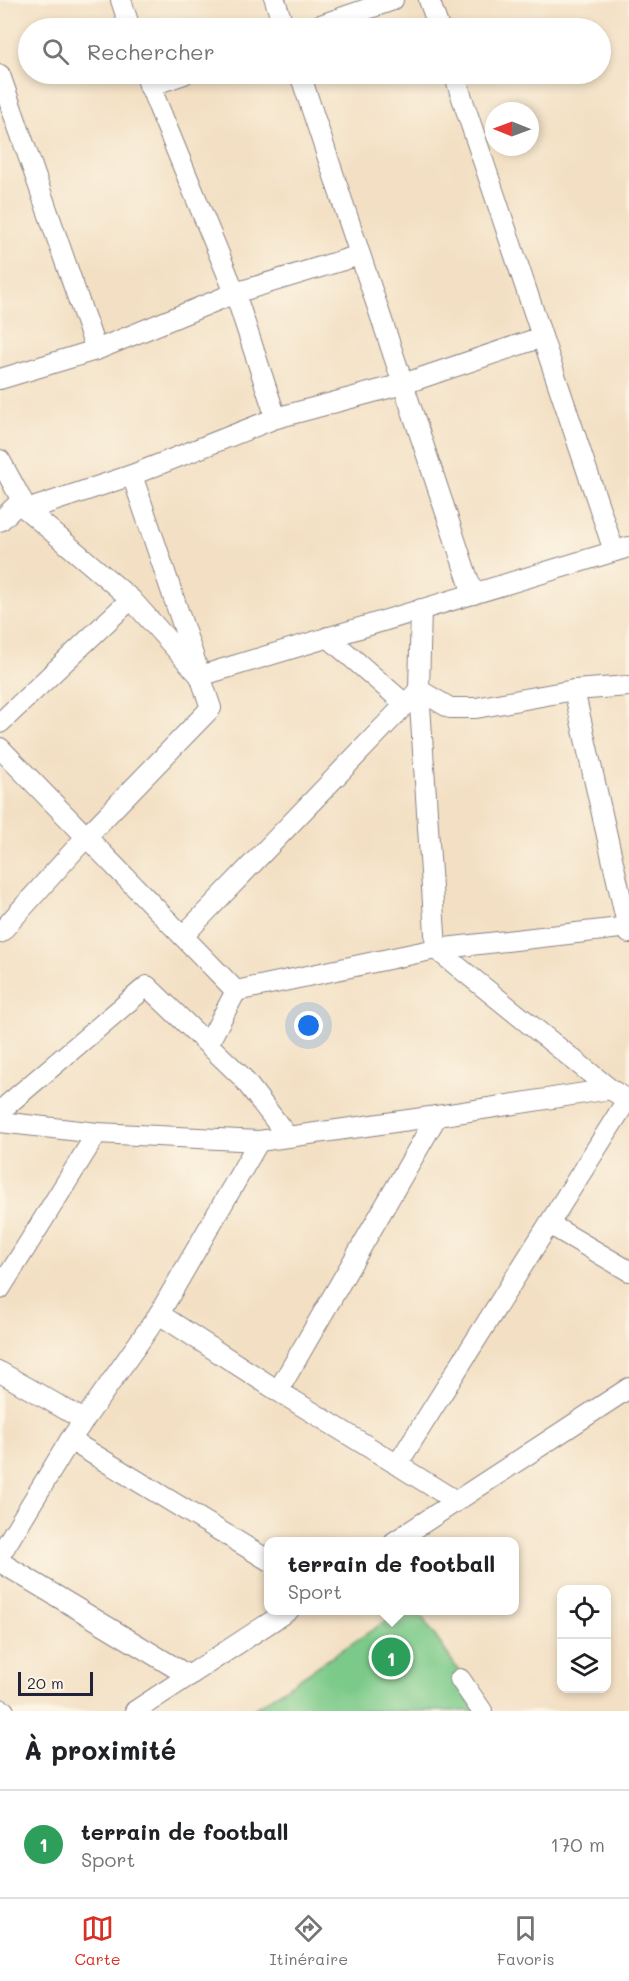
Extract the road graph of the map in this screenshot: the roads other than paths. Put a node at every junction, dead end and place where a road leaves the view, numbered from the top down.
1 (121, 0) edge
2 (275, 0) edge
3 (393, 0) edge
4 (429, 0) edge
5 (127, 18) edge
6 (281, 18) edge
7 (341, 18) edge
8 (435, 18) edge
9 (0, 75) edge
10 (149, 84) edge
11 (303, 84) edge
12 (457, 84) edge
13 (360, 255) junction
14 (235, 293) junction
15 (542, 337) junction
16 (96, 350) junction
17 (0, 379) edge
18 (403, 384) junction
19 (276, 418) junction
20 (0, 460) edge
21 (132, 475) junction
22 (25, 505) junction
23 (0, 521) edge
24 (622, 549) edge
25 (473, 594) junction
26 (131, 599) junction
27 (421, 609) junction
28 (328, 637) junction
29 (200, 676) junction
30 (629, 686) edge
31 (574, 690) junction
32 (412, 697) junction
33 (0, 723) edge
34 (0, 748) edge
35 (86, 837) junction
36 (629, 929) edge
37 (0, 933) edge
38 (183, 936) junction
39 (436, 949) junction
40 (236, 991) junction
41 (208, 1044) junction
42 (622, 1097) edge
43 (0, 1112) edge
44 (437, 1116) junction
45 (0, 1122) edge
46 (97, 1133) junction
47 (288, 1137) junction
48 (260, 1140) junction
49 (549, 1224) junction
50 (629, 1271) edge
51 (0, 1289) edge
52 (159, 1314) junction
53 (0, 1372) edge
54 (629, 1388) edge
55 (278, 1391) junction
56 (84, 1420) junction
57 (70, 1440) junction
58 (398, 1465) junction
59 (456, 1501) junction
60 (402, 1537) edge
61 (0, 1555) edge
62 (264, 1558) edge
63 (0, 1562) edge
64 (283, 1615) edge
65 (189, 1676) junction
66 (460, 1679) dead end
67 (135, 1711) edge
68 (482, 1711) edge

1 - 5 street
2 - 6 street
3 - 7 street
4 - 8 street
9 - 16 street
10 - 14 street
11 - 13 street
12 - 15 street
13 - 14 street
13 - 18 street
14 - 16 street
14 - 19 street
15 - 18 street
15 - 24 street
16 - 17 street
18 - 19 street
18 - 25 street
19 - 21 street
20 - 22 street
21 - 22 street
21 - 29 street
22 - 23 street
22 - 26 street
24 - 25 street
25 - 27 street
26 - 29 street
26 - 33 street
27 - 28 street
27 - 32 street
28 - 29 street
28 - 32 street
29 - 35 street
30 - 31 street
31 - 32 street
31 - 36 street
32 - 38 street
32 - 39 street
34 - 35 street
35 - 37 street
35 - 38 street
36 - 39 street
38 - 40 street
39 - 40 street
39 - 42 street
40 - 41 street
41 - 43 street
41 - 47 street
42 - 44 street
42 - 49 street
44 - 47 street
44 - 55 street
45 - 46 street
46 - 48 street
46 - 51 street
47 - 48 street
48 - 52 street
49 - 50 street
49 - 58 street
52 - 55 street
52 - 56 street
53 - 56 street
54 - 59 street
55 - 58 street
56 - 57 street
57 - 61 street
57 - 62 street
58 - 59 street
59 - 60 street
63 - 65 street
64 - 65 street
65 - 67 street
66 - 68 street

